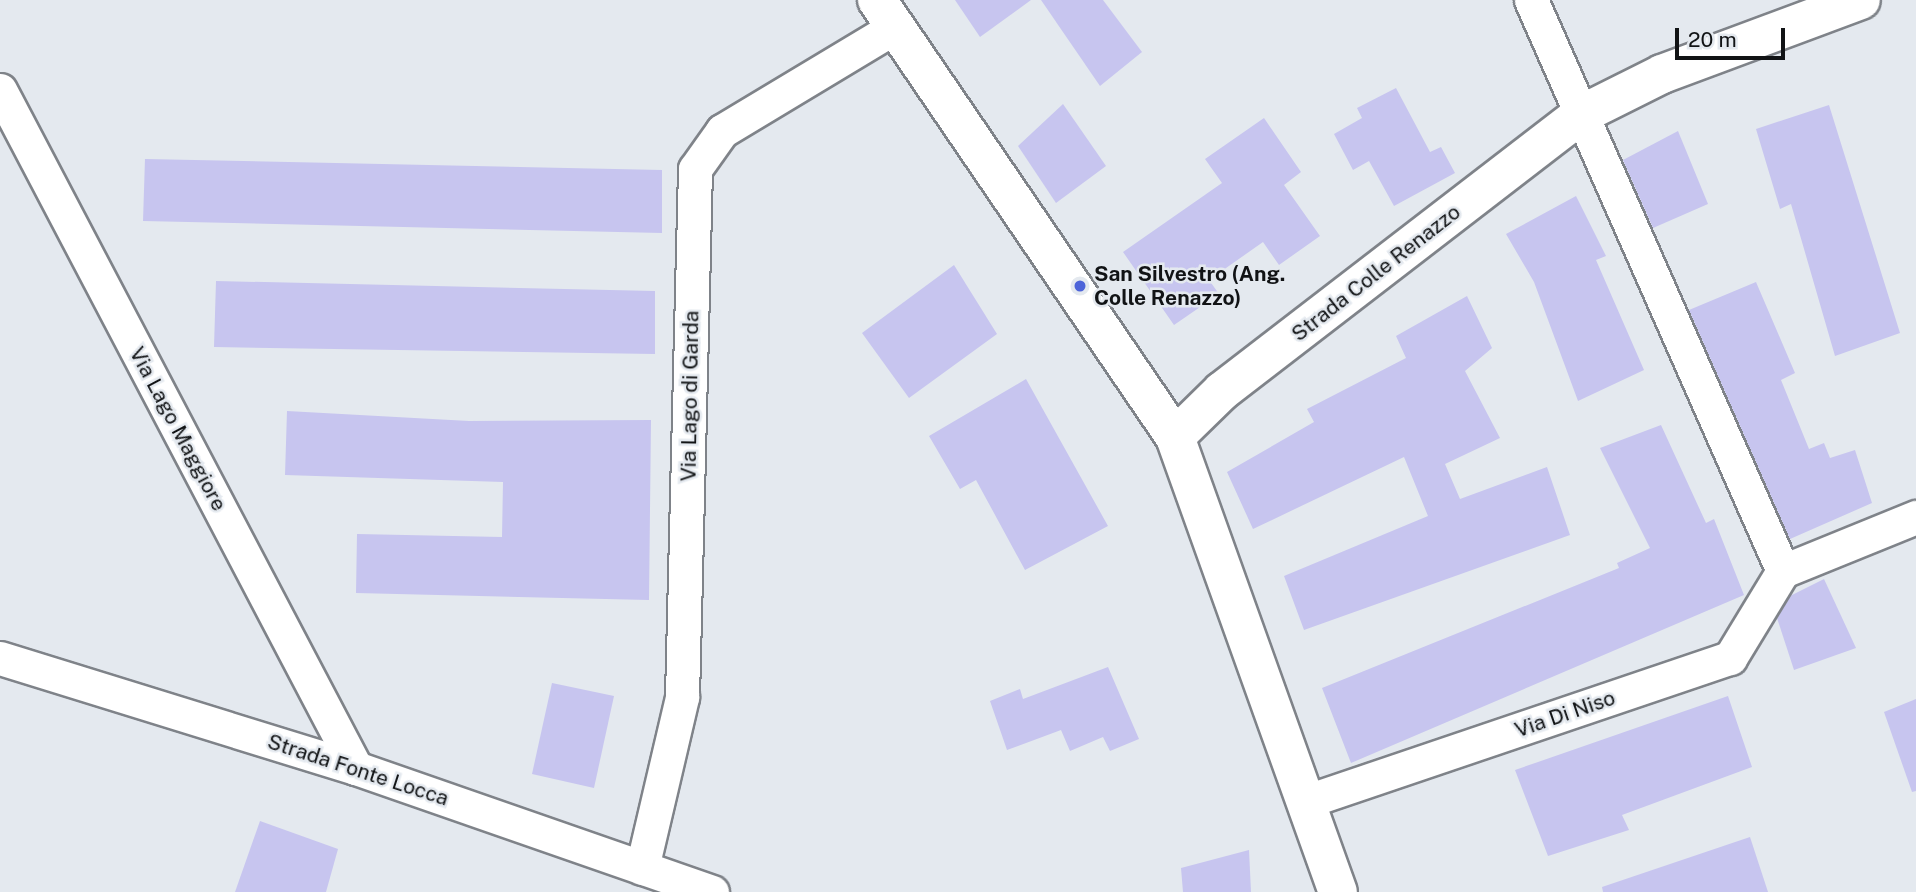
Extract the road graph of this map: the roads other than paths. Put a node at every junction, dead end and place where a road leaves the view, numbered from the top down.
1 (1531, 0) edge
2 (1861, 0) edge
3 (886, 13) edge
4 (0, 90) edge
5 (1583, 114) junction
6 (1175, 437) junction
7 (1916, 517) edge
8 (1783, 571) junction
9 (0, 658) edge
10 (356, 768) junction
11 (1304, 802) junction
12 (642, 868) junction
13 (689, 890) edge
14 (1338, 892) edge

1 - 5 street
2 - 5 street, Strada Colle Renazzo
3 - 6 street
3 - 12 street, Via Lago di Garda
4 - 10 street, Via Lago Maggiore
5 - 6 street, Strada Colle Renazzo
5 - 8 street
6 - 11 street
7 - 8 street
8 - 11 street, Via Di Niso
9 - 10 street, Strada Fonte Locca
10 - 12 street, Strada Fonte Locca
11 - 14 street
12 - 13 street, Strada Fonte Locca

